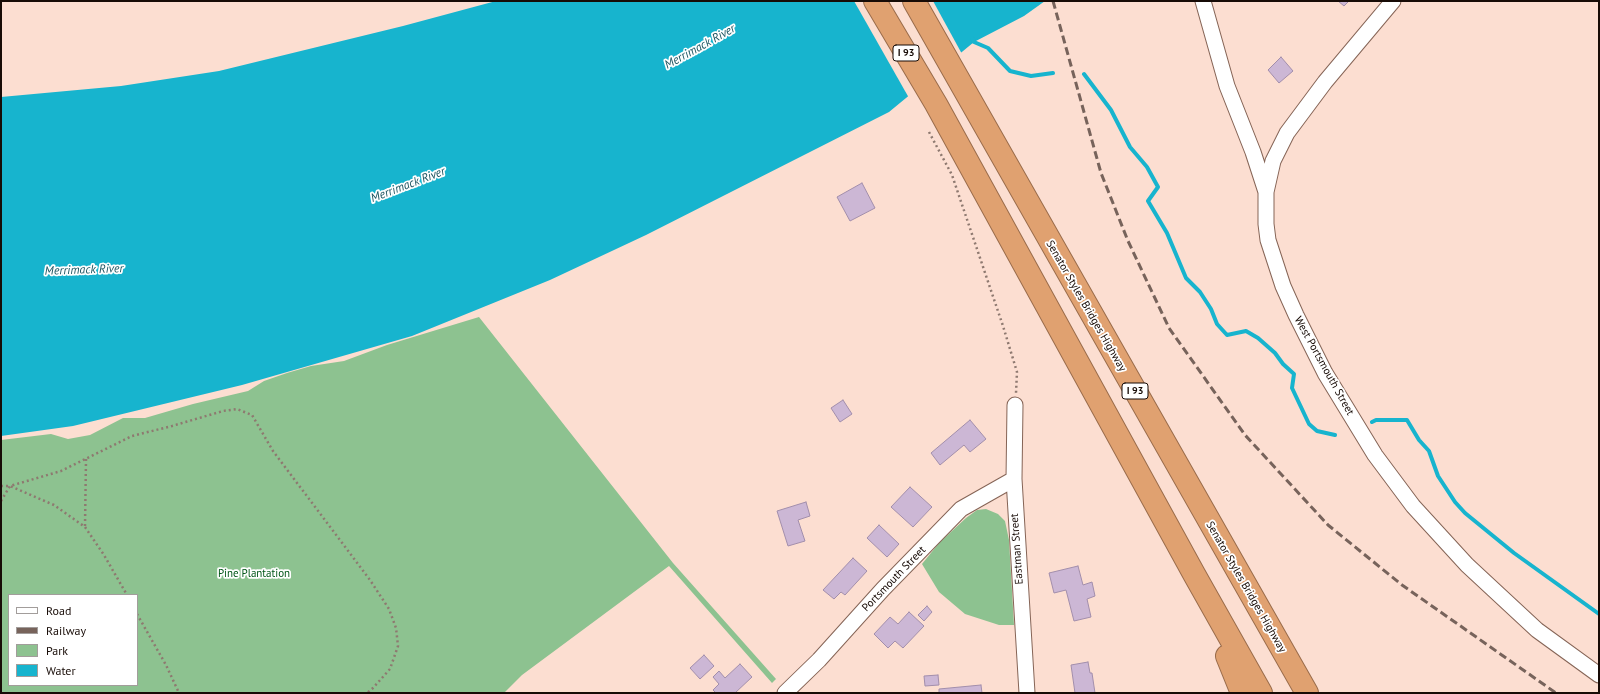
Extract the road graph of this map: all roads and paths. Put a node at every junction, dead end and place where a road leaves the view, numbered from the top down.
1 (875, 1) edge
2 (914, 1) edge
3 (1203, 1) edge
4 (1393, 1) edge
5 (927, 127) dead end
6 (1266, 192) junction
7 (1015, 405) joint
8 (86, 459) junction
9 (1014, 479) junction
10 (1, 486) edge
11 (10, 486) junction
12 (1, 501) edge
13 (85, 527) junction
14 (1194, 574) junction
15 (125, 594) edge
16 (138, 616) edge
17 (1599, 675) edge
18 (179, 693) edge
19 (367, 693) edge
20 (785, 693) edge
21 (1027, 693) edge
22 (1242, 693) edge
23 (1261, 693) edge
24 (1307, 693) edge

1 - 14 highway, I 93
2 - 24 highway, Senator Styles Bridges Highway / I 93
3 - 6 street
4 - 6 street, West Portsmouth Street
5 - 7 path
6 - 17 street, West Portsmouth Street
7 - 9 street, Eastman Street
8 - 11 path
8 - 13 path
8 - 19 path
9 - 20 street, Portsmouth Street
9 - 21 street, Eastman Street
10 - 11 path
11 - 12 path
11 - 13 path
13 - 15 path
14 - 22 highway
14 - 23 highway, I 93
16 - 18 path

